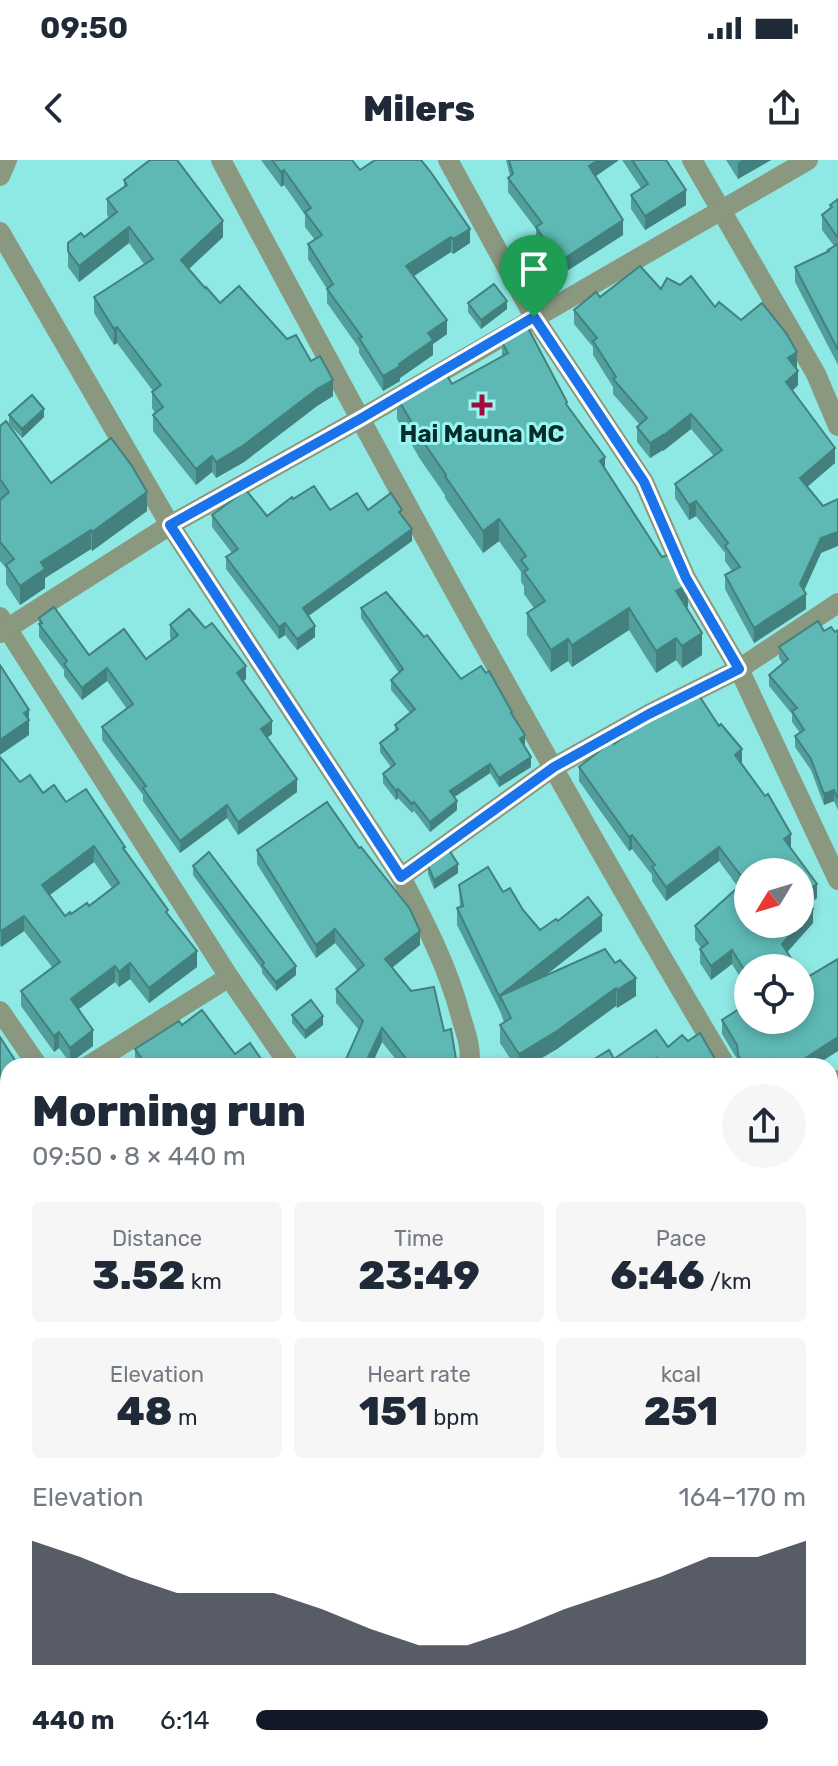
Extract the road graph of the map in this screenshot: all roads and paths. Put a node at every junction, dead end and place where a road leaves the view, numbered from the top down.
1 (7, 160) edge
2 (221, 160) edge
3 (448, 160) edge
4 (692, 160) edge
5 (808, 160) edge
6 (0, 176) edge
7 (721, 211) junction
8 (0, 232) edge
9 (534, 317) junction
10 (360, 419) junction
11 (838, 426) edge
12 (170, 525) junction
13 (838, 603) edge
14 (2, 626) edge
15 (739, 669) junction
16 (554, 767) junction
17 (401, 877) junction
18 (838, 880) edge
19 (229, 977) junction
20 (0, 1011) edge
21 (32, 1058) edge
22 (101, 1058) edge
23 (285, 1058) edge
24 (470, 1058) edge
25 (721, 1058) edge

1 - 6 street
2 - 10 street
3 - 9 street
4 - 7 street
5 - 7 street
7 - 9 street
7 - 11 street
8 - 12 street
9 - 10 street
9 - 15 street
10 - 12 street
10 - 16 street
12 - 14 street
12 - 17 street
13 - 15 street
14 - 19 street
15 - 16 street
15 - 18 street
16 - 17 street
16 - 25 street
17 - 24 street
19 - 22 street
19 - 23 street
20 - 21 street

